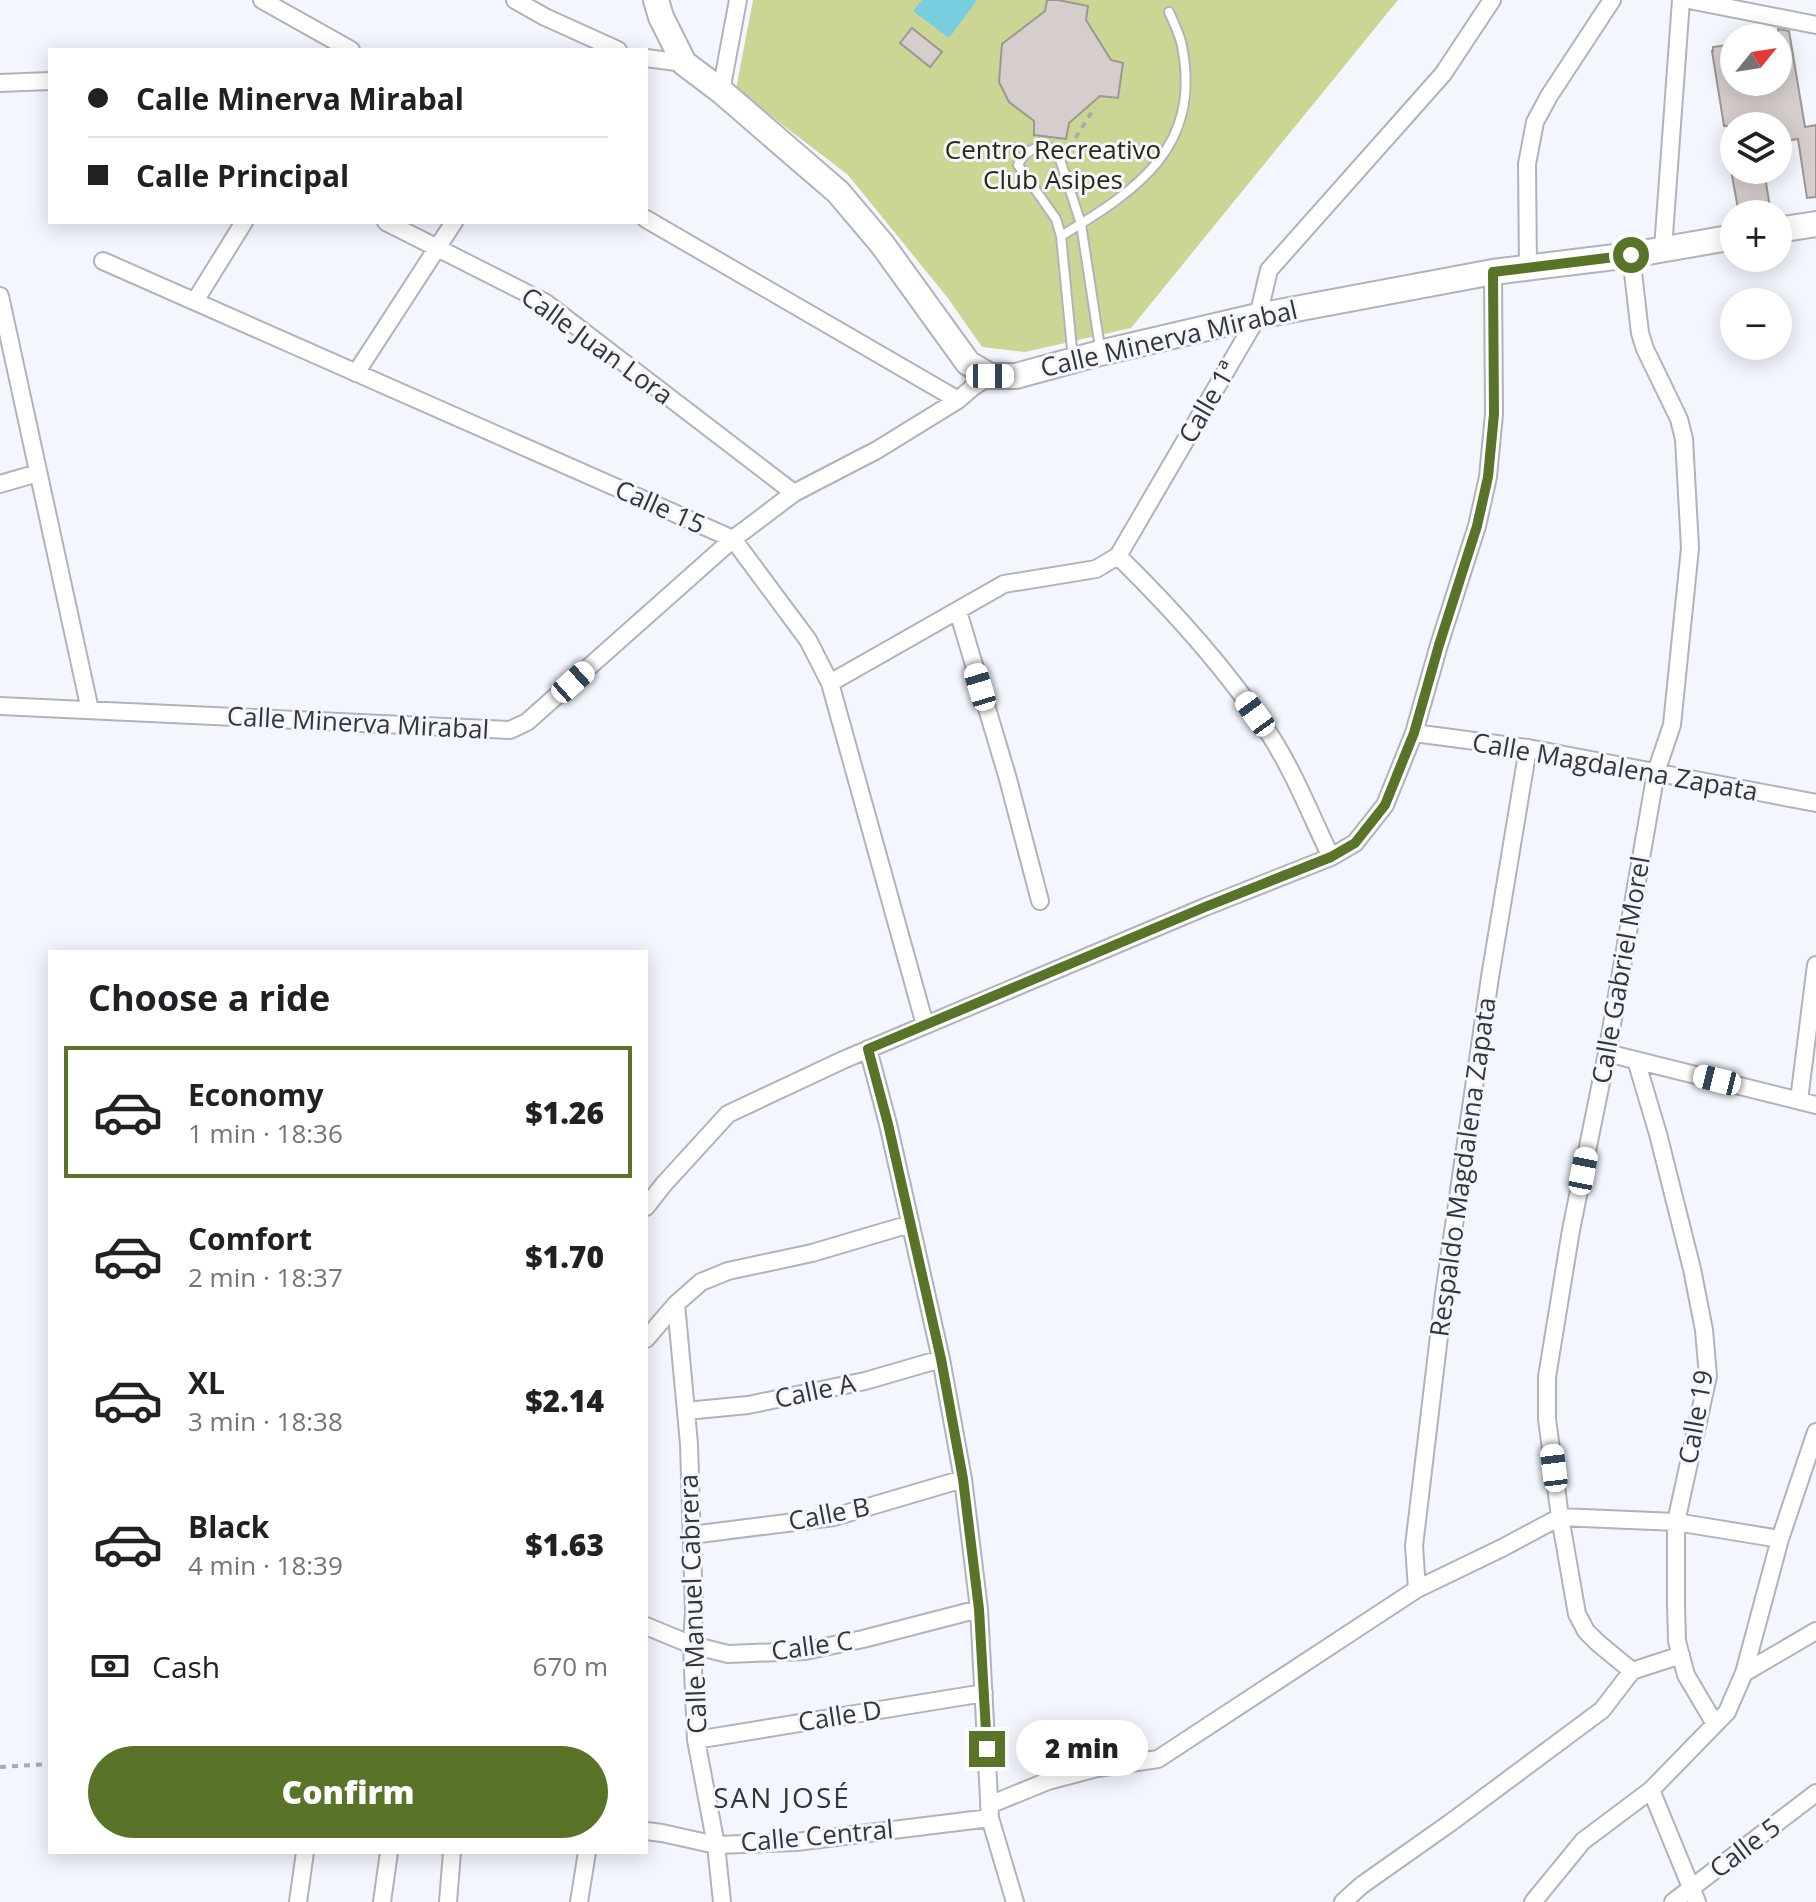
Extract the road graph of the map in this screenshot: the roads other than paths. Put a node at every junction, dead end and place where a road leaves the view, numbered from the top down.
1 (262, 0) edge
2 (515, 0) edge
3 (656, 0) edge
4 (738, 0) edge
5 (1492, 0) edge
6 (1612, 0) edge
7 (1681, 0) edge
8 (1689, 0) edge
9 (1169, 12) dead end
10 (1816, 25) edge
11 (347, 48) edge
12 (614, 48) edge
13 (648, 58) edge
14 (684, 63) junction
15 (48, 81) edge
16 (0, 83) edge
17 (721, 91) junction
18 (648, 220) edge
19 (243, 224) edge
20 (390, 224) edge
21 (453, 224) edge
22 (1081, 224) junction
23 (1816, 224) edge
24 (1792, 228) edge
25 (1061, 236) junction
26 (1720, 239) edge
27 (437, 248) junction
28 (1663, 249) junction
29 (1631, 255) junction
30 (103, 261) dead end
31 (1528, 268) junction
32 (1493, 272) junction
33 (0, 296) edge
34 (195, 301) junction
35 (1258, 316) junction
36 (1100, 353) junction
37 (1074, 360) junction
38 (356, 373) junction
39 (990, 376) junction
40 (958, 400) junction
41 (38, 473) junction
42 (0, 484) edge
43 (794, 493) junction
44 (733, 539) junction
45 (1118, 556) junction
46 (958, 611) junction
47 (830, 683) junction
48 (0, 706) edge
49 (90, 710) junction
50 (1414, 733) junction
51 (1528, 748) junction
52 (1656, 772) junction
53 (1816, 803) edge
54 (1331, 857) junction
55 (1040, 901) dead end
56 (1816, 965) edge
57 (925, 1025) junction
58 (868, 1049) junction
59 (1607, 1053) junction
60 (1636, 1060) junction
61 (1799, 1100) junction
62 (1816, 1105) edge
63 (648, 1204) edge
64 (910, 1224) junction
65 (676, 1304) junction
66 (648, 1337) edge
67 (941, 1359) junction
68 (686, 1411) junction
69 (1814, 1441) edge
70 (963, 1479) junction
71 (1560, 1517) junction
72 (1676, 1522) junction
73 (691, 1535) junction
74 (1780, 1539) junction
75 (1417, 1589) junction
76 (979, 1609) junction
77 (648, 1627) edge
78 (1816, 1631) edge
79 (692, 1645) junction
80 (1681, 1655) junction
81 (1632, 1671) junction
82 (1744, 1673) junction
83 (984, 1693) junction
84 (1715, 1724) junction
85 (696, 1740) junction
86 (1651, 1790) junction
87 (1816, 1793) edge
88 (989, 1811) junction
89 (648, 1831) edge
90 (716, 1845) junction
91 (305, 1854) edge
92 (389, 1854) edge
93 (452, 1854) edge
94 (587, 1854) edge
95 (1694, 1895) edge
96 (298, 1902) edge
97 (382, 1902) edge
98 (448, 1902) edge
99 (579, 1902) edge
100 (722, 1902) edge
101 (1015, 1902) edge
102 (1343, 1902) edge
103 (1533, 1902) edge
104 (1673, 1902) edge

1 - 11 street
2 - 12 street
3 - 14 street
4 - 17 street
5 - 35 street, Calle 1ª
6 - 31 street
7 - 28 street
8 - 10 street
9 - 22 lane
13 - 14 street
14 - 17 street
15 - 16 street
17 - 39 street
18 - 40 street
19 - 34 street
20 - 27 street, Calle Juan Lora
21 - 27 street
22 - 25 lane
22 - 25 lane
22 - 36 lane
23 - 24 street
25 - 37 lane
26 - 28 street, Calle Minerva Mirabal
27 - 38 street
27 - 43 street, Calle Juan Lora
28 - 29 street, Calle Minerva Mirabal
29 - 31 street, Calle Minerva Mirabal
29 - 52 street, Calle Gabriel Morel
30 - 34 street, Calle 15
31 - 32 street, Calle Minerva Mirabal
32 - 35 street, Calle Minerva Mirabal
32 - 50 street
33 - 41 street
34 - 38 street, Calle 15
35 - 36 street, Calle Minerva Mirabal
35 - 45 street, Calle 1ª
36 - 37 street, Calle Minerva Mirabal
37 - 39 street, Calle Minerva Mirabal
38 - 44 street, Calle 15
39 - 40 street, Calle Minerva Mirabal
40 - 43 street, Calle Minerva Mirabal
41 - 42 street
41 - 49 street
43 - 44 street, Calle Minerva Mirabal
44 - 47 street, Calle 15
44 - 49 street, Calle Minerva Mirabal
45 - 46 street
45 - 54 street
46 - 47 street
46 - 55 street
47 - 57 street, Calle 15
48 - 49 street, Calle Minerva Mirabal
50 - 51 street, Calle Magdalena Zapata
50 - 54 street
51 - 52 street, Calle Magdalena Zapata
51 - 75 street, Respaldo Magdalena Zapata
52 - 53 street, Calle Magdalena Zapata
52 - 59 street, Calle Gabriel Morel
54 - 57 street
56 - 61 street
57 - 58 street
58 - 63 street
58 - 64 street
59 - 60 street
59 - 71 street, Calle Gabriel Morel
60 - 61 street
60 - 72 street, Calle 19
61 - 62 street
64 - 65 street
64 - 67 street
65 - 66 street
65 - 68 street, Calle Manuel Cabrera
67 - 68 street, Calle A
67 - 70 street
68 - 73 street, Calle Manuel Cabrera
69 - 74 street
70 - 73 street, Calle B
70 - 76 street
71 - 72 street
71 - 75 street, Calle Central
71 - 81 street, Calle Gabriel Morel
72 - 74 street
72 - 80 street, Calle 19
73 - 79 street, Calle Manuel Cabrera
74 - 82 street
75 - 88 street, Calle Central
76 - 79 street, Calle C
76 - 83 street
77 - 79 street, Calle C
78 - 82 street
79 - 85 street, Calle Manuel Cabrera
80 - 81 street
80 - 84 street, Calle 19
81 - 102 street
82 - 84 street
83 - 85 street, Calle D
83 - 88 street
84 - 86 street
85 - 90 street, Calle Manuel Cabrera
86 - 95 street
86 - 103 street
87 - 95 street, Calle 5
88 - 90 street, Calle Central
88 - 101 street
89 - 90 street, Calle Central
90 - 100 street, Calle Manuel Cabrera
91 - 96 street
92 - 97 street
93 - 98 street
94 - 99 street
95 - 104 street, Calle 5

